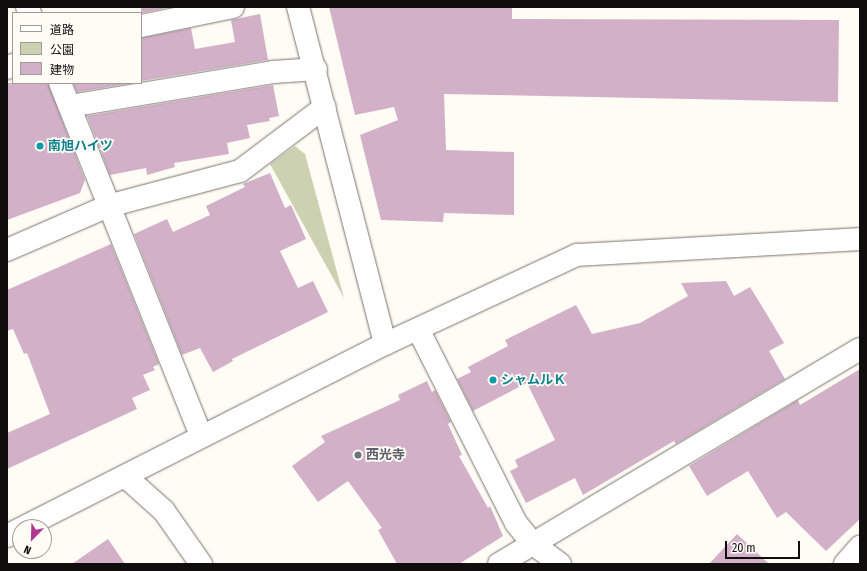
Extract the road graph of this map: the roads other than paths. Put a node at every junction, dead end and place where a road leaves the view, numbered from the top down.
1 (233, 7) edge
2 (298, 7) edge
3 (142, 26) edge
4 (316, 69) junction
5 (60, 84) edge
6 (70, 106) junction
7 (325, 107) junction
8 (108, 206) junction
9 (860, 240) edge
10 (7, 250) edge
11 (418, 329) junction
12 (385, 344) junction
13 (860, 349) edge
14 (201, 436) junction
15 (126, 477) junction
16 (40, 519) edge
17 (532, 543) junction
18 (860, 548) edge
19 (201, 564) edge
20 (499, 564) edge
21 (560, 564) edge
22 (845, 564) edge

1 - 3 street
2 - 4 street
4 - 6 street
4 - 7 street
5 - 6 street
6 - 8 street
7 - 8 street
7 - 12 street
8 - 10 street
8 - 14 street
9 - 11 street
11 - 12 street
11 - 17 street
12 - 14 street
13 - 17 street
14 - 15 street
15 - 16 street
15 - 19 street
17 - 20 street
17 - 21 street
18 - 22 street

